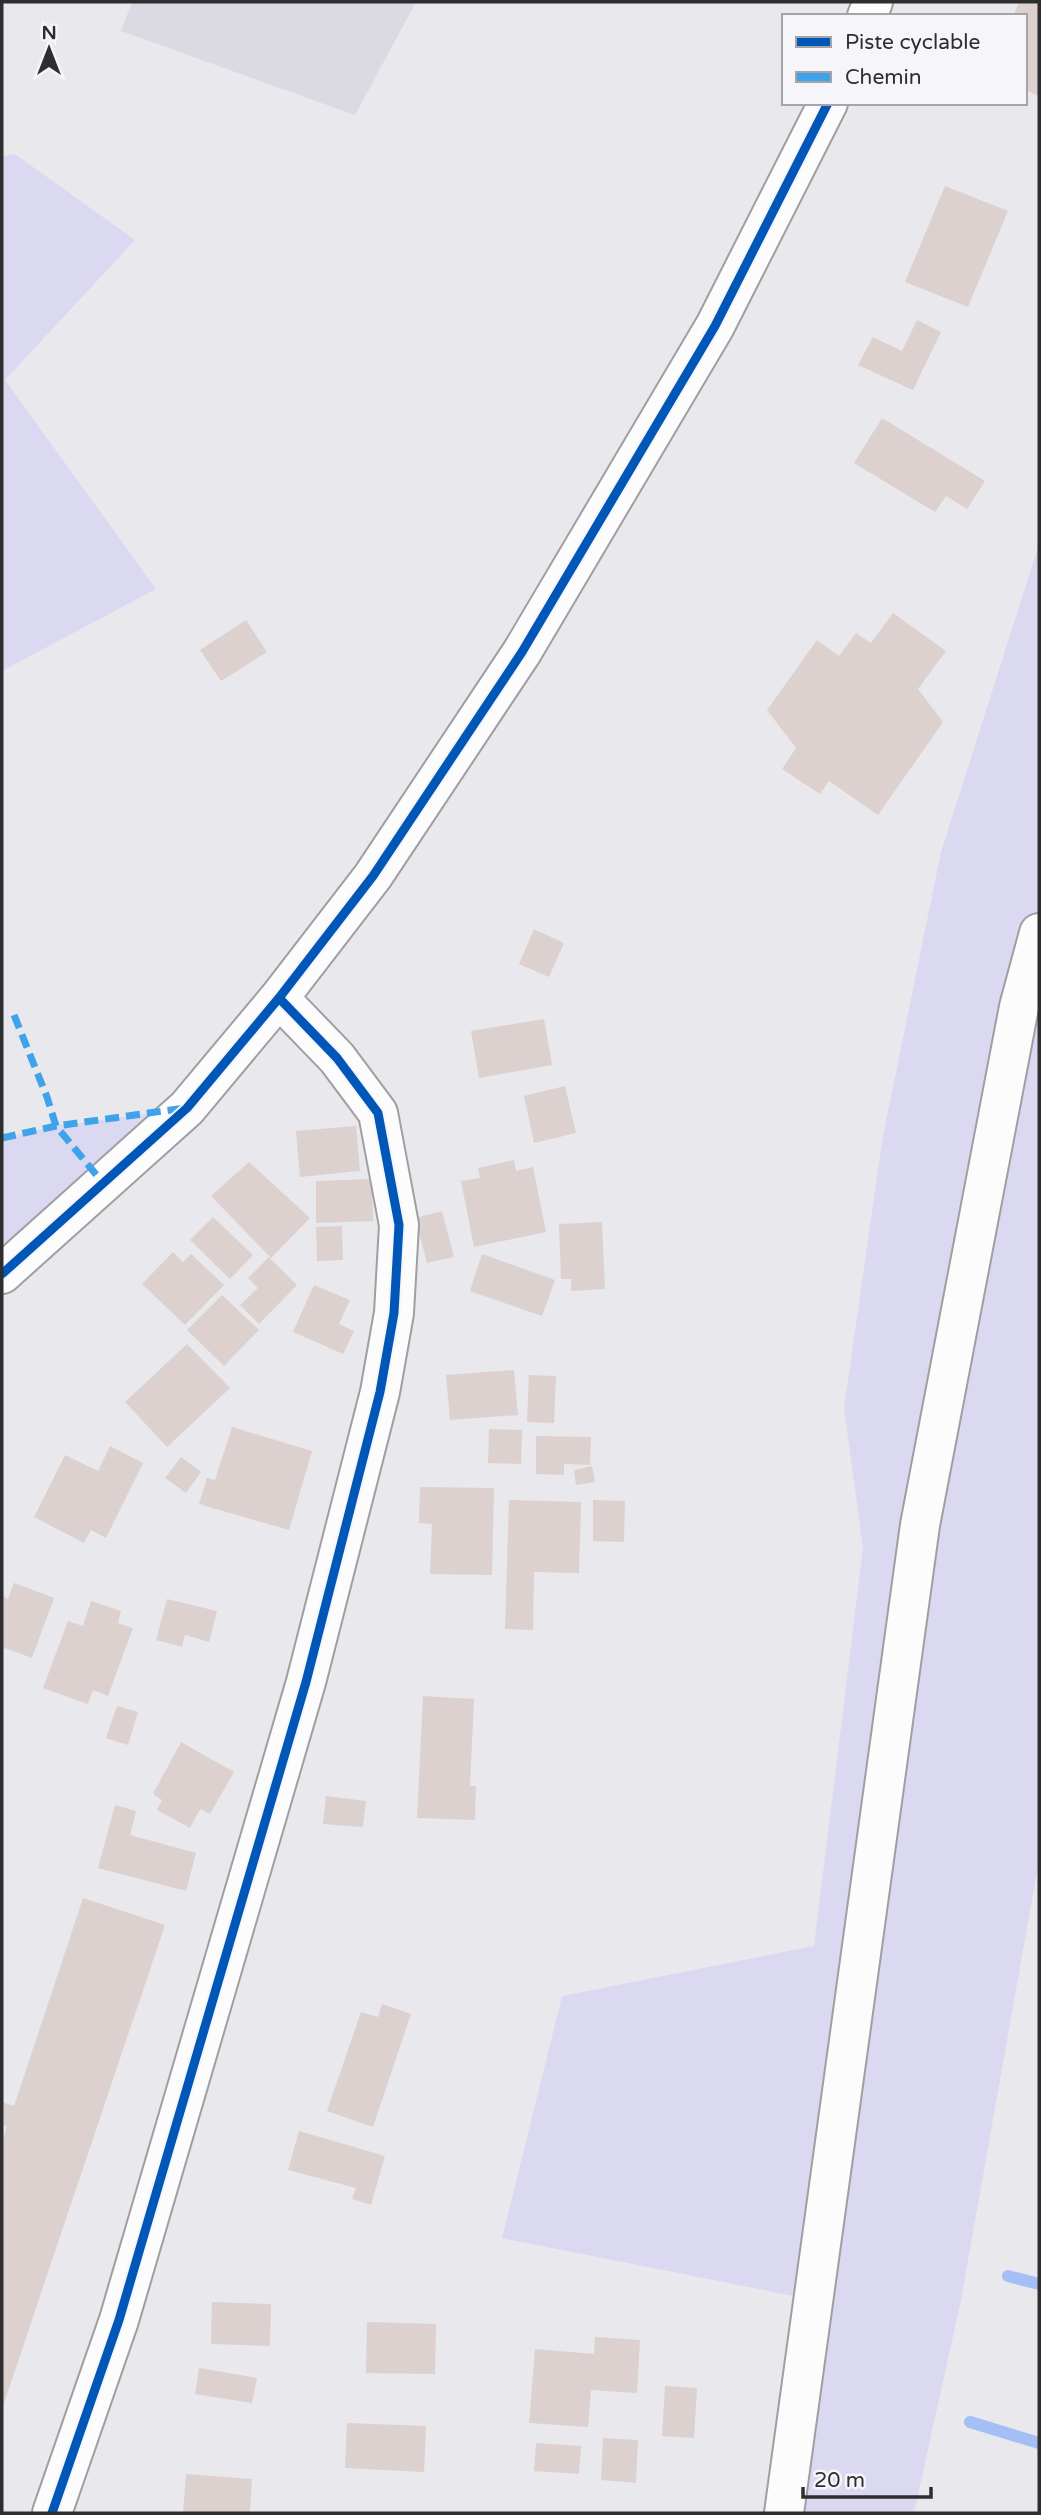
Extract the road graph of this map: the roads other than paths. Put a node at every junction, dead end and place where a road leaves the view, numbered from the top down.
1 (827, 105) edge
2 (1039, 933) edge
3 (279, 998) junction
4 (2, 1274) edge
5 (52, 2513) edge
6 (784, 2513) edge

1 - 3 main road
2 - 6 main road
3 - 4 main road
3 - 5 main road

